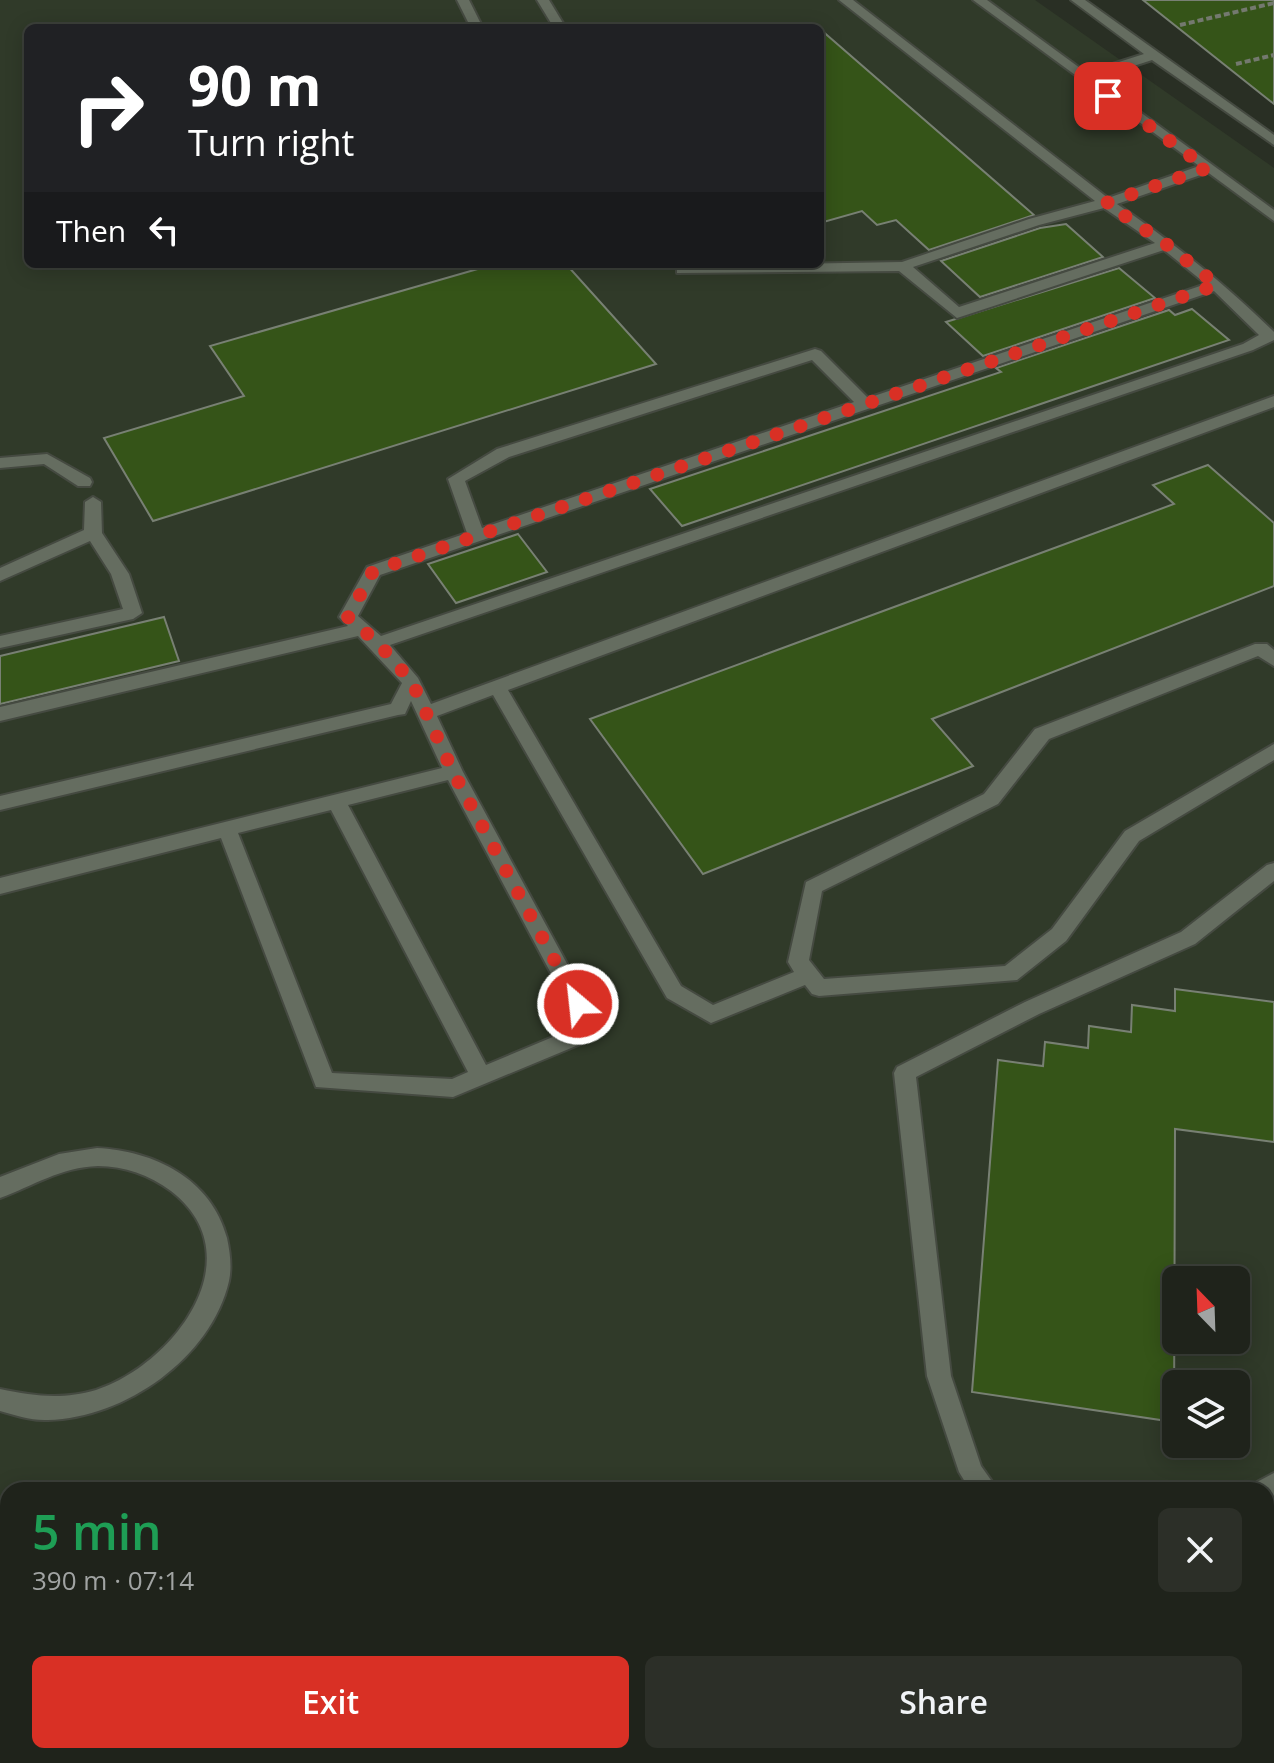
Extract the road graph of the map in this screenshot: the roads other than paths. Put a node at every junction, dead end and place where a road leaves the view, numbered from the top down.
1 (463, 0) edge
2 (543, 0) edge
3 (845, 0) edge
4 (979, 0) edge
5 (1077, 0) edge
6 (475, 24) edge
7 (558, 24) edge
8 (1153, 55) junction
9 (1083, 78) junction
10 (1274, 141) edge
11 (1207, 168) junction
12 (1106, 203) junction
13 (1274, 217) edge
14 (1166, 244) junction
15 (903, 266) junction
16 (824, 267) edge
17 (792, 268) edge
18 (682, 270) dead end
19 (1217, 285) junction
20 (1274, 401) edge
21 (865, 404) junction
22 (0, 463) edge
23 (84, 482) dead end
24 (93, 502) dead end
25 (93, 533) junction
26 (476, 536) junction
27 (0, 575) edge
28 (362, 629) junction
29 (0, 642) edge
30 (378, 643) junction
31 (1274, 660) edge
32 (412, 682) junction
33 (497, 687) junction
34 (426, 713) junction
35 (0, 714) edge
36 (1274, 751) edge
37 (453, 772) junction
38 (337, 802) junction
39 (0, 803) edge
40 (227, 829) junction
41 (1274, 870) edge
42 (0, 886) edge
43 (809, 975) junction
44 (481, 1076) junction
45 (0, 1188) edge
46 (0, 1400) edge
47 (979, 1482) edge

1 - 6 street
2 - 7 street
3 - 12 street
4 - 9 street
5 - 8 street
8 - 9 street
8 - 10 street
9 - 11 street
11 - 12 street
11 - 13 street
12 - 14 street
12 - 15 street
14 - 15 street
14 - 19 street
15 - 16 street
17 - 18 street
19 - 21 street
19 - 30 street
20 - 33 street
21 - 26 street
21 - 26 street
22 - 23 street
24 - 25 street
25 - 27 street
25 - 29 street
26 - 28 street
28 - 30 street
28 - 35 street
30 - 32 street
31 - 43 street
32 - 34 street
32 - 39 street
33 - 34 street
33 - 43 street
34 - 37 street
36 - 43 street
37 - 38 street
37 - 44 street
38 - 40 street
38 - 44 street
40 - 42 street
40 - 44 street
41 - 47 street
45 - 46 street

